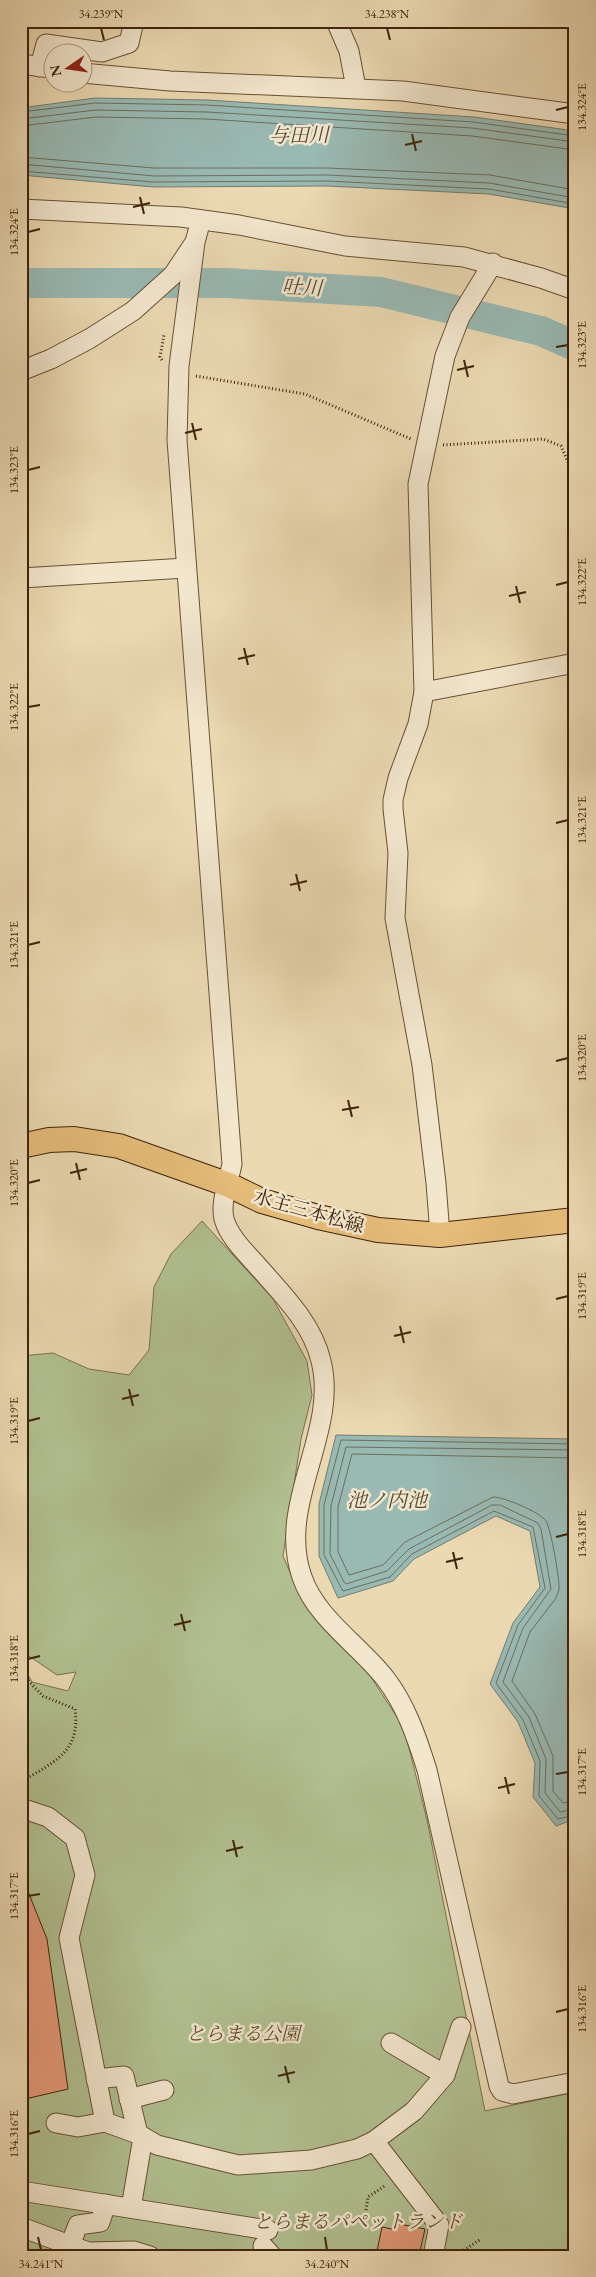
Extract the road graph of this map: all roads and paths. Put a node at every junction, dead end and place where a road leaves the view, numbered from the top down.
1 (134, 21) edge
2 (336, 21) edge
3 (92, 51) edge
4 (21, 64) edge
5 (42, 67) edge
6 (92, 74) edge
7 (356, 88) junction
8 (575, 114) edge
9 (21, 209) edge
10 (201, 220) junction
11 (195, 242) junction
12 (493, 264) junction
13 (575, 290) edge
14 (164, 330) dead end
15 (21, 371) edge
16 (179, 372) junction
17 (426, 446) junction
18 (575, 478) edge
19 (186, 568) junction
20 (21, 578) edge
21 (575, 663) edge
22 (424, 692) junction
23 (21, 1146) edge
24 (228, 1185) junction
25 (575, 1220) edge
26 (440, 1234) junction
27 (21, 1672) edge
28 (21, 1782) edge
29 (21, 1808) edge
30 (461, 2027) dead end
31 (391, 2043) dead end
32 (445, 2075) junction
33 (96, 2078) junction
34 (575, 2082) edge
35 (164, 2090) dead end
36 (129, 2099) junction
37 (105, 2122) junction
38 (56, 2123) dead end
39 (140, 2136) junction
40 (374, 2141) junction
41 (401, 2176) junction
42 (21, 2191) edge
43 (106, 2204) junction
44 (131, 2208) junction
45 (366, 2210) dead end
46 (21, 2227) edge
47 (481, 2239) dead end
48 (268, 2244) edge
49 (70, 2245) junction
50 (150, 2256) edge
51 (433, 2256) edge
52 (455, 2256) edge

1 - 3 street
2 - 7 street
4 - 5 street
6 - 7 street
7 - 8 street
9 - 10 street
10 - 11 street
10 - 12 street
11 - 15 street
11 - 16 street
12 - 13 street
12 - 17 street
14 - 16 path
16 - 17 path
16 - 19 street
17 - 18 path
17 - 22 street
19 - 20 street
19 - 24 street
21 - 22 street
22 - 26 street
23 - 24 main road, 水主三本松線
24 - 26 main road, 水主三本松線
24 - 34 street
25 - 26 main road, 水主三本松線
27 - 28 path
29 - 33 street
30 - 32 street
31 - 32 street
32 - 40 street
33 - 36 street
33 - 37 street
35 - 36 street
36 - 39 street
37 - 38 street
37 - 39 street
39 - 40 street
39 - 44 street
40 - 41 street
41 - 45 path
41 - 51 street
42 - 43 street
43 - 44 street
43 - 49 street
44 - 48 street
46 - 49 street
47 - 52 path
49 - 50 street

